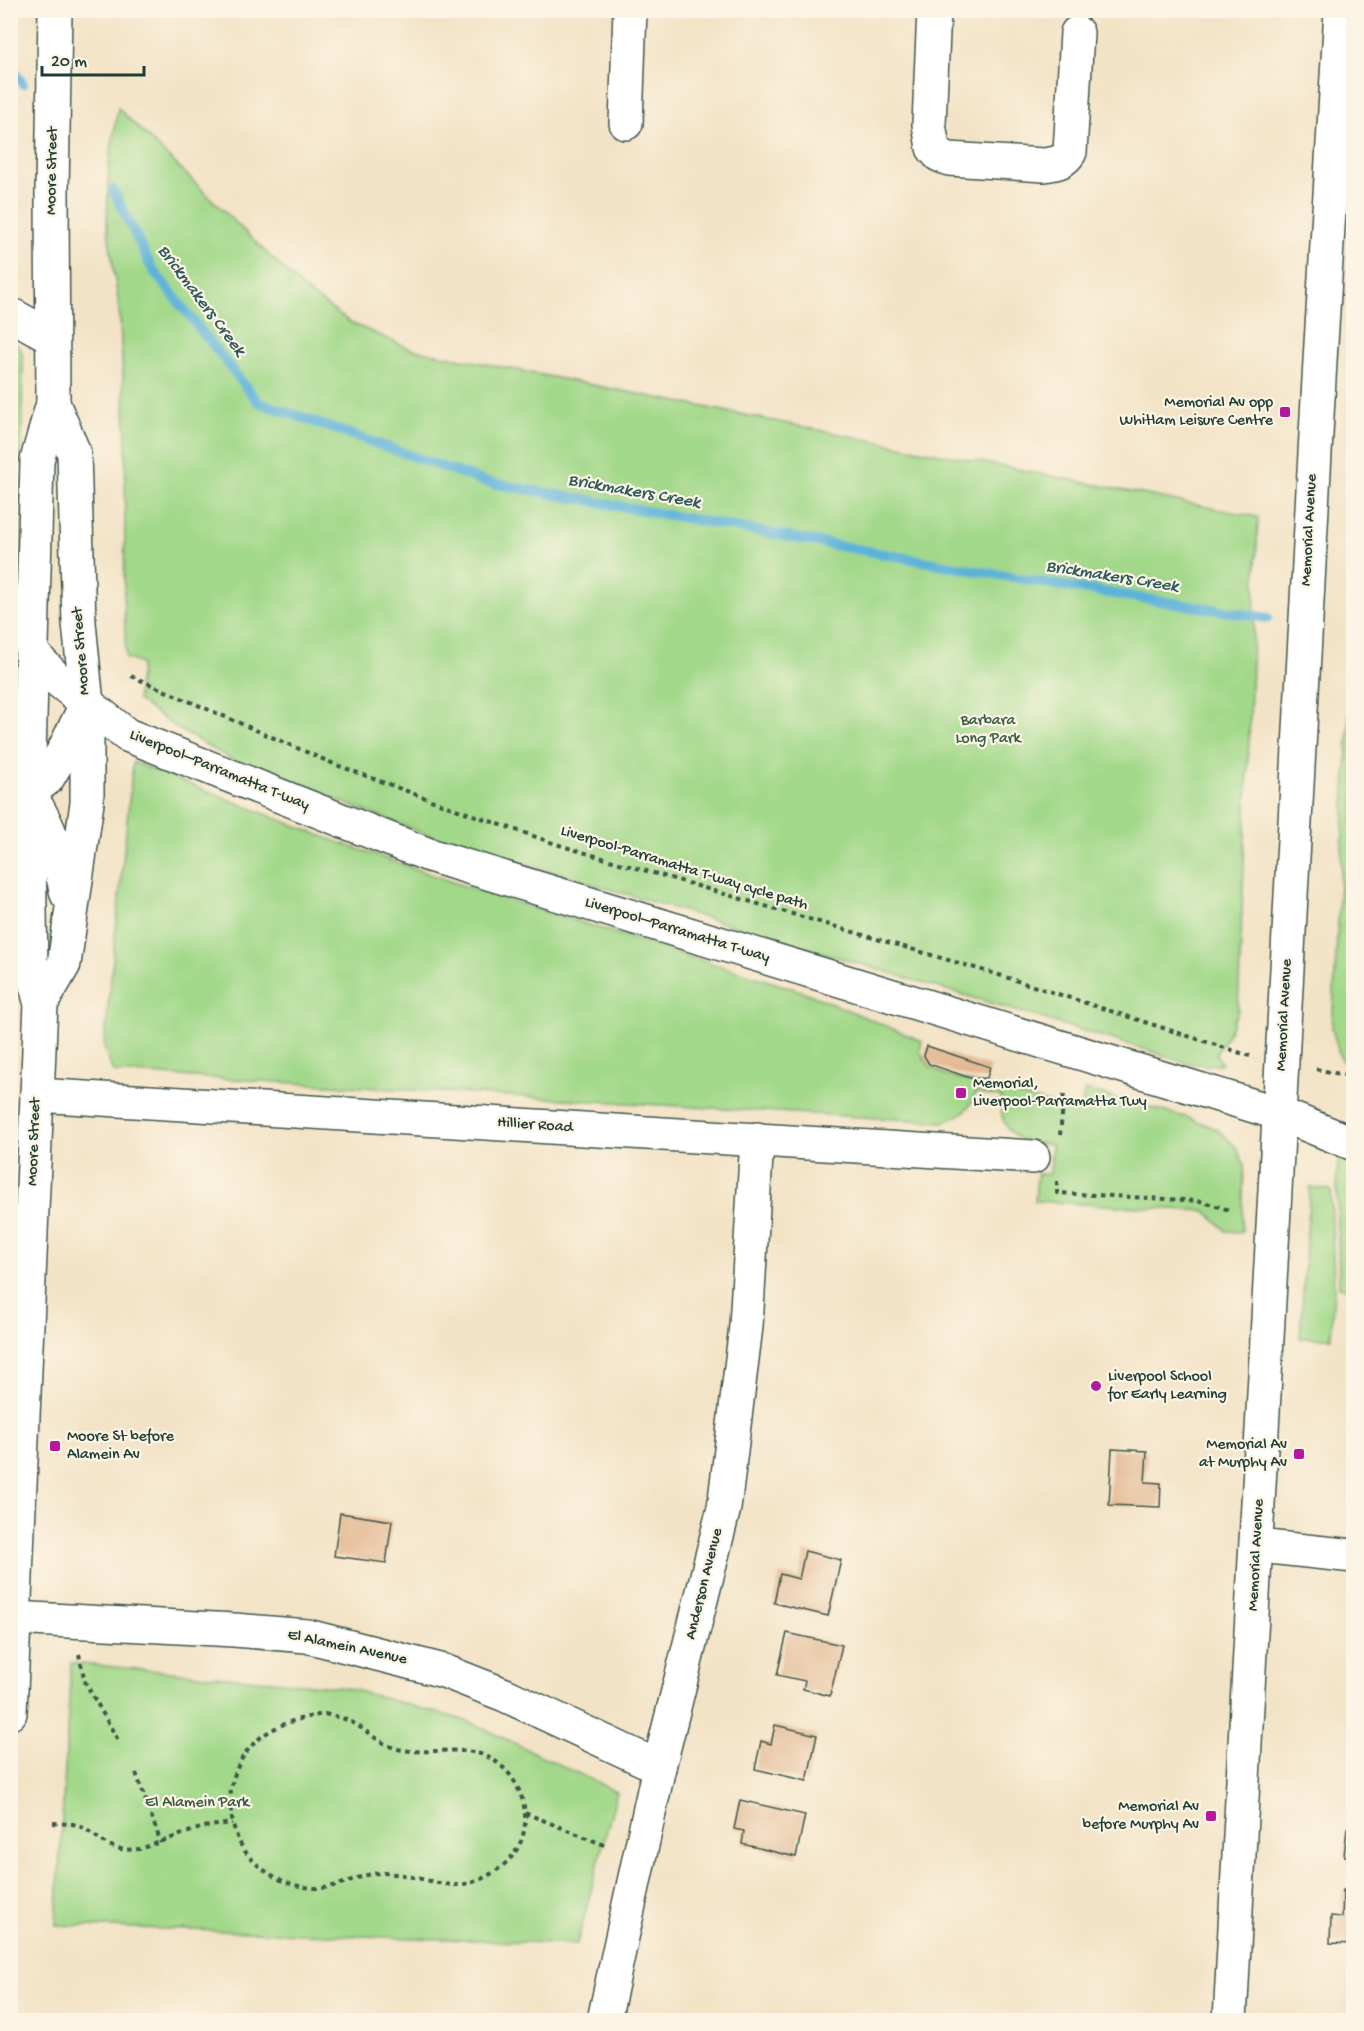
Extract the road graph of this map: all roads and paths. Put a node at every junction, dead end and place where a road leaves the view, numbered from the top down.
1 (55, 10) edge
2 (630, 10) edge
3 (934, 10) edge
4 (1341, 10) edge
5 (1077, 33) dead end
6 (626, 123) dead end
7 (10, 314) edge
8 (52, 337) junction
9 (53, 403) junction
10 (33, 654) junction
11 (131, 676) dead end
12 (87, 704) junction
13 (19, 790) edge
14 (71, 911) junction
15 (41, 1004) junction
16 (1242, 1055) dead end
17 (1325, 1071) dead end
18 (1353, 1077) edge
19 (37, 1095) junction
20 (1064, 1095) dead end
21 (1280, 1114) junction
22 (757, 1139) junction
23 (1353, 1144) edge
24 (1050, 1157) junction
25 (1229, 1210) dead end
26 (1258, 1546) junction
27 (1353, 1556) edge
28 (15, 1618) junction
29 (78, 1651) dead end
30 (10, 1713) edge
31 (119, 1742) dead end
32 (659, 1767) junction
33 (136, 1773) dead end
34 (525, 1813) junction
35 (52, 1822) dead end
36 (232, 1823) junction
37 (161, 1843) junction
38 (639, 1858) junction
39 (604, 2020) edge
40 (1230, 2020) edge

1 - 8 street, Moore Street
2 - 6 street
3 - 5 street
4 - 21 street, Memorial Avenue
7 - 8 street
8 - 9 street, Moore Street
9 - 10 street, Moore Street
9 - 12 street, Moore Street
10 - 12 street, Liverpool–Parramatta T-way
10 - 13 street, Moore Street
11 - 16 path, Liverpool-Parramatta T-way cycle path
12 - 13 street
12 - 14 street, Moore Street
12 - 21 street, Liverpool–Parramatta T-way
13 - 14 street
13 - 15 street, Moore Street
14 - 15 street, Moore Street
15 - 19 street, Moore Street
17 - 18 path
19 - 22 street, Hillier Road
19 - 28 street, Moore Street
20 - 24 path
21 - 23 street, Liverpool–Parramatta T-way
21 - 26 street, Memorial Avenue
22 - 24 street, Hillier Road
22 - 32 street, Anderson Avenue
24 - 25 path
26 - 27 street
26 - 40 street, Memorial Avenue
28 - 30 street, Moore Street
28 - 32 street, El Alamein Avenue
29 - 31 path
32 - 38 street, Anderson Avenue
33 - 37 path
34 - 36 path
34 - 36 path
34 - 38 path
35 - 37 path
36 - 37 path
38 - 39 street, Anderson Avenue

